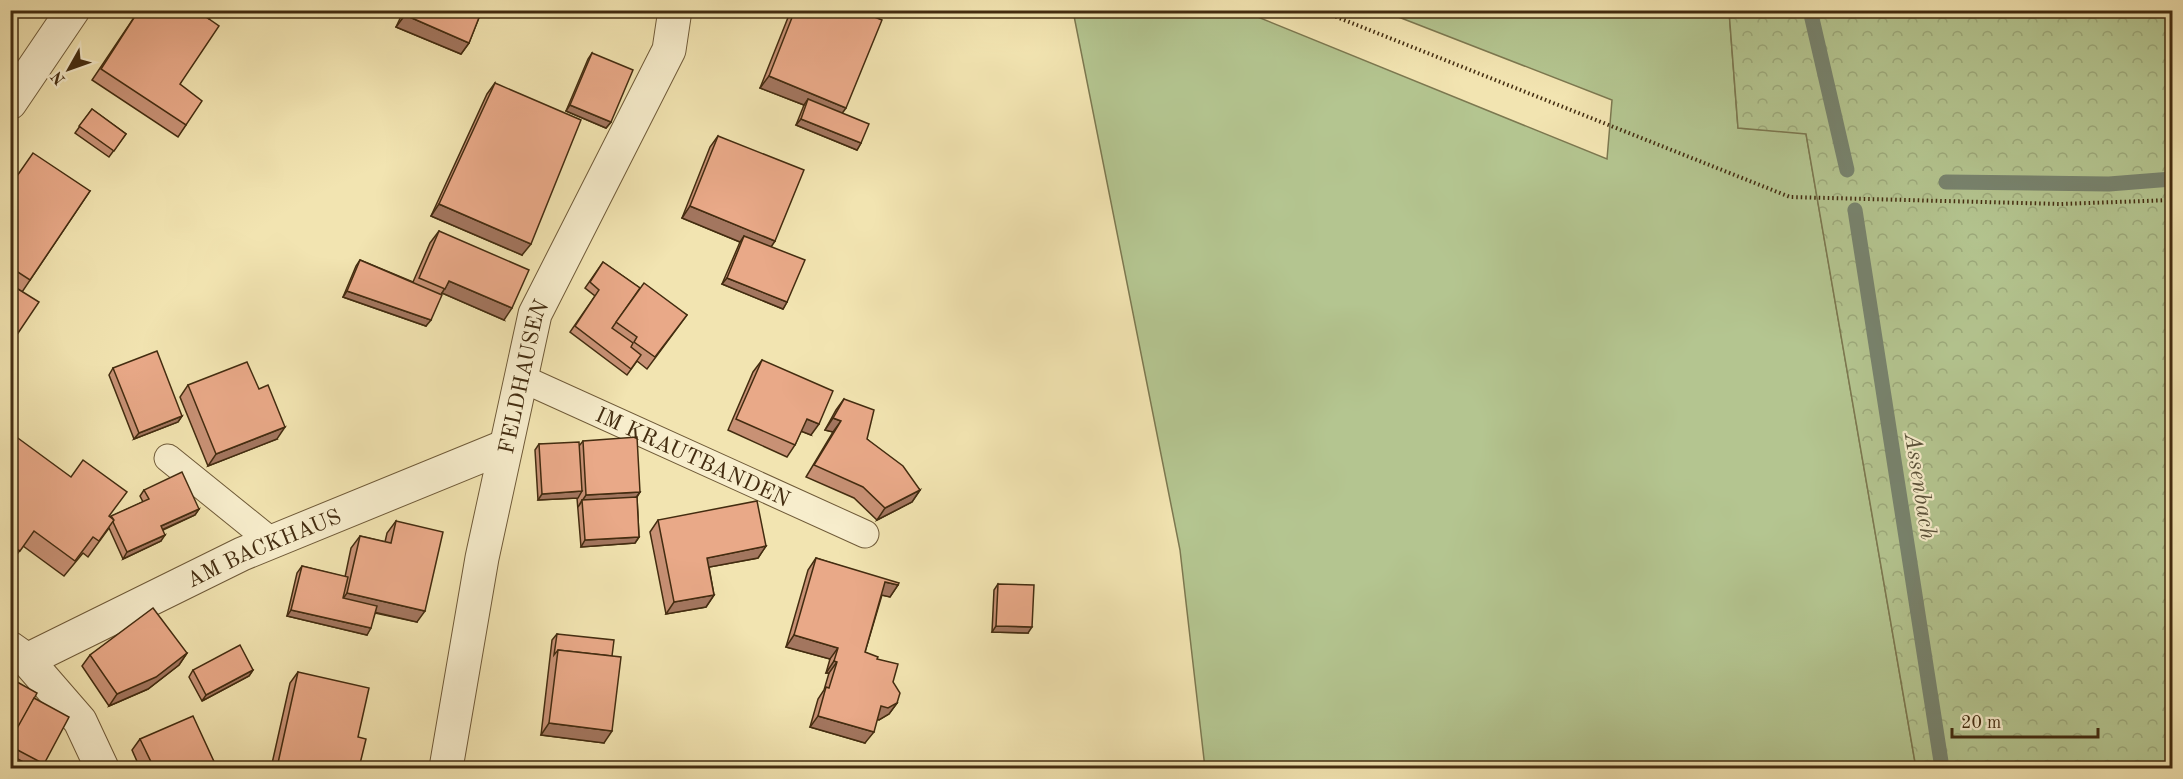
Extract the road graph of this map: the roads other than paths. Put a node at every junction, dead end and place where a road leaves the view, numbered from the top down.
1 (73, 10) edge
2 (675, 10) edge
3 (10, 103) edge
4 (521, 378) junction
5 (506, 446) junction
6 (168, 458) dead end
7 (865, 534) dead end
8 (272, 542) junction
9 (19, 654) edge
10 (102, 768) edge
11 (446, 768) edge

1 - 3 street
2 - 4 street, FELDHAUSEN
4 - 5 street, FELDHAUSEN
4 - 7 lane, IM KRAUTBANDEN
5 - 8 street, AM BACKHAUS
5 - 11 street, FELDHAUSEN
6 - 8 lane
8 - 9 street, AM BACKHAUS
9 - 10 street

